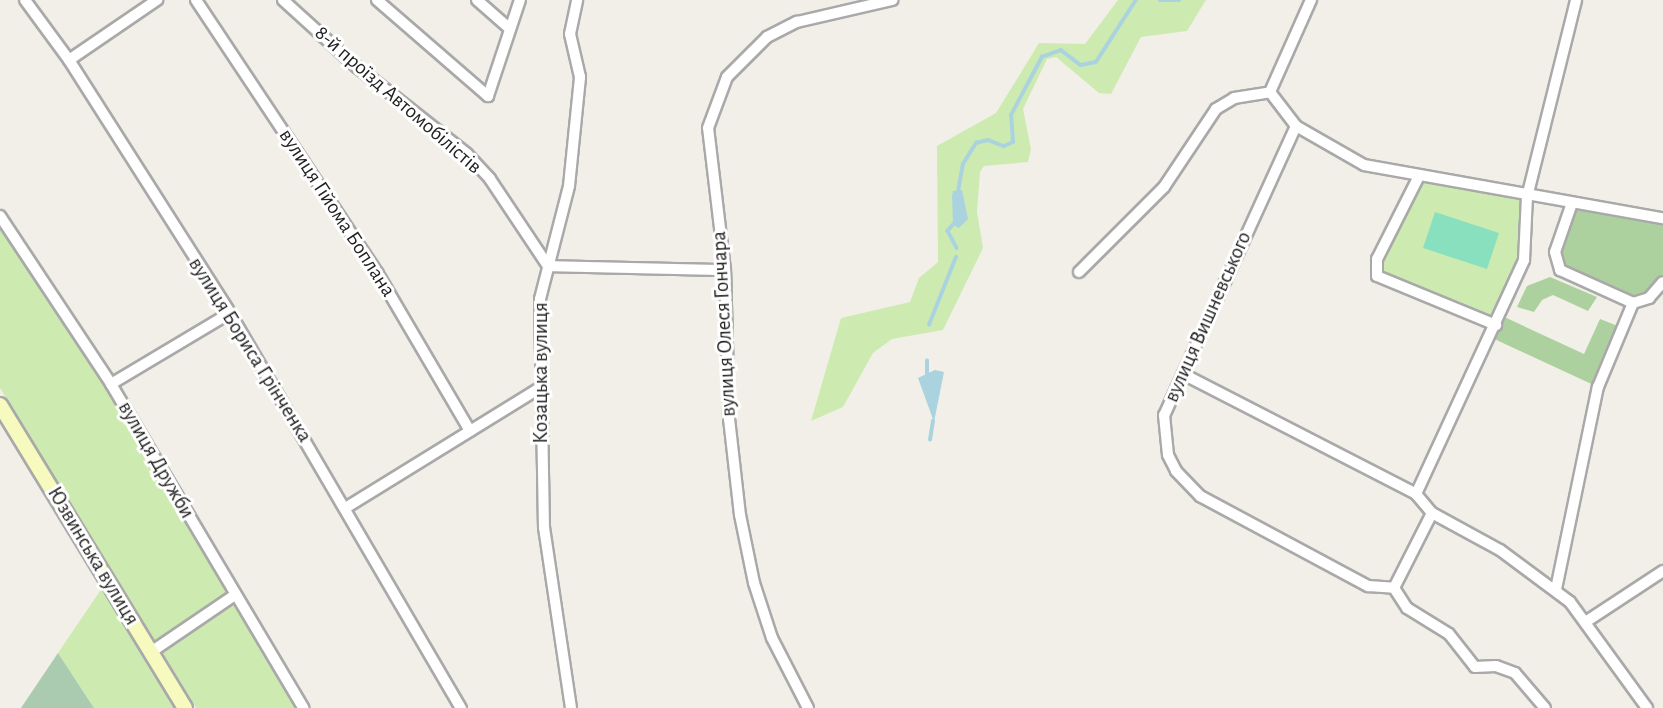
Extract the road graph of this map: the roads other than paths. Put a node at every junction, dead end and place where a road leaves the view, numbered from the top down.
1 (25, 0) edge
2 (157, 0) edge
3 (196, 0) edge
4 (283, 0) edge
5 (377, 0) edge
6 (477, 0) edge
7 (520, 0) edge
8 (577, 0) edge
9 (892, 0) edge
10 (1311, 0) edge
11 (1576, 0) edge
12 (510, 29) junction
13 (69, 60) junction
14 (1270, 92) junction
15 (1296, 126) junction
16 (1418, 178) junction
17 (1527, 197) junction
18 (1572, 203) junction
19 (0, 216) edge
20 (1663, 218) edge
21 (548, 266) junction
22 (725, 270) junction
23 (1079, 272) dead end
24 (1663, 282) edge
25 (1633, 303) junction
26 (230, 313) junction
27 (1496, 325) junction
28 (1183, 374) junction
29 (111, 384) junction
30 (540, 388) junction
31 (2, 414) edge
32 (470, 431) junction
33 (1416, 494) junction
34 (347, 507) junction
35 (1432, 513) junction
36 (1663, 571) edge
37 (1394, 588) junction
38 (1556, 589) junction
39 (235, 595) junction
40 (1587, 621) junction
41 (151, 652) junction
42 (185, 708) edge
43 (303, 708) edge
44 (461, 708) edge
45 (571, 708) edge
46 (808, 708) edge
47 (1545, 708) edge
48 (1647, 708) edge

1 - 13 street, вулиця Бориса Грінченка
2 - 13 street
3 - 32 street, вулиця Гійома Боплана
4 - 21 street, 8-й проїзд Автомобілістів
5 - 12 street
6 - 12 street
7 - 12 street
8 - 21 street, Козацька вулиця
9 - 22 street, вулиця Олеся Гончара
10 - 14 street
11 - 17 street
13 - 26 street, вулиця Бориса Грінченка
14 - 15 street
14 - 23 street
15 - 16 street
15 - 28 street, вулиця Вишневського
16 - 17 street
16 - 27 street
17 - 18 street
17 - 27 street
18 - 20 street
18 - 25 street
19 - 29 street, вулиця Дружби
21 - 22 street
21 - 30 street, Козацька вулиця
22 - 46 street, вулиця Олеся Гончара
24 - 25 street
25 - 38 street
26 - 29 street
26 - 34 street, вулиця Бориса Грінченка
27 - 33 street
28 - 33 street
28 - 37 street, вулиця Вишневського
29 - 39 street, вулиця Дружби
30 - 32 street
30 - 45 street, Козацька вулиця
31 - 41 main road, Юзвинська вулиця
32 - 34 street
33 - 35 street
34 - 44 street, вулиця Бориса Грінченка
35 - 37 street
35 - 38 street
36 - 40 street
37 - 47 street
38 - 40 street
39 - 41 street
39 - 43 street, вулиця Дружби
40 - 48 street
41 - 42 main road, Юзвинська вулиця

